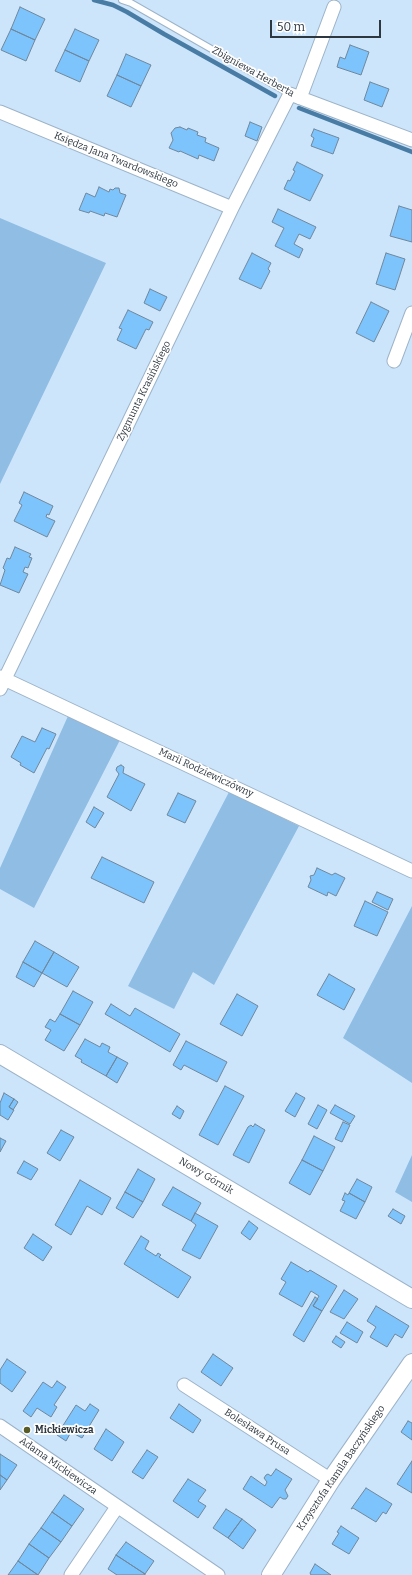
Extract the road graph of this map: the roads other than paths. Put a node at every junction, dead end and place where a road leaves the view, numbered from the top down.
1 (122, 0) edge
2 (334, 7) dead end
3 (295, 96) junction
4 (0, 112) edge
5 (412, 140) edge
6 (232, 208) junction
7 (412, 313) edge
8 (394, 361) dead end
9 (2, 682) edge
10 (412, 871) edge
11 (0, 1054) edge
12 (412, 1299) edge
13 (412, 1363) edge
14 (184, 1385) dead end
15 (0, 1426) edge
16 (331, 1480) junction
17 (117, 1507) junction
18 (71, 1575) edge
19 (218, 1575) edge
20 (271, 1575) edge

1 - 3 lane, Zbigniewa Herberta
2 - 3 street, Zygmunta Krasińskiego
3 - 5 street, Zbigniewa Herberta
3 - 6 street, Zygmunta Krasińskiego
4 - 6 street, Księdza Jana Twardowskiego
6 - 9 street, Zygmunta Krasińskiego
7 - 8 street
9 - 10 street, Marii Rodziewiczówny
11 - 12 street, Nowy Górnik
13 - 16 street, Krzysztofa Kamila Baczyńskiego
14 - 16 street, Bolesława Prusa
15 - 17 street, Adama Mickiewicza
16 - 20 street, Krzysztofa Kamila Baczyńskiego
17 - 18 street
17 - 19 street, Adama Mickiewicza

